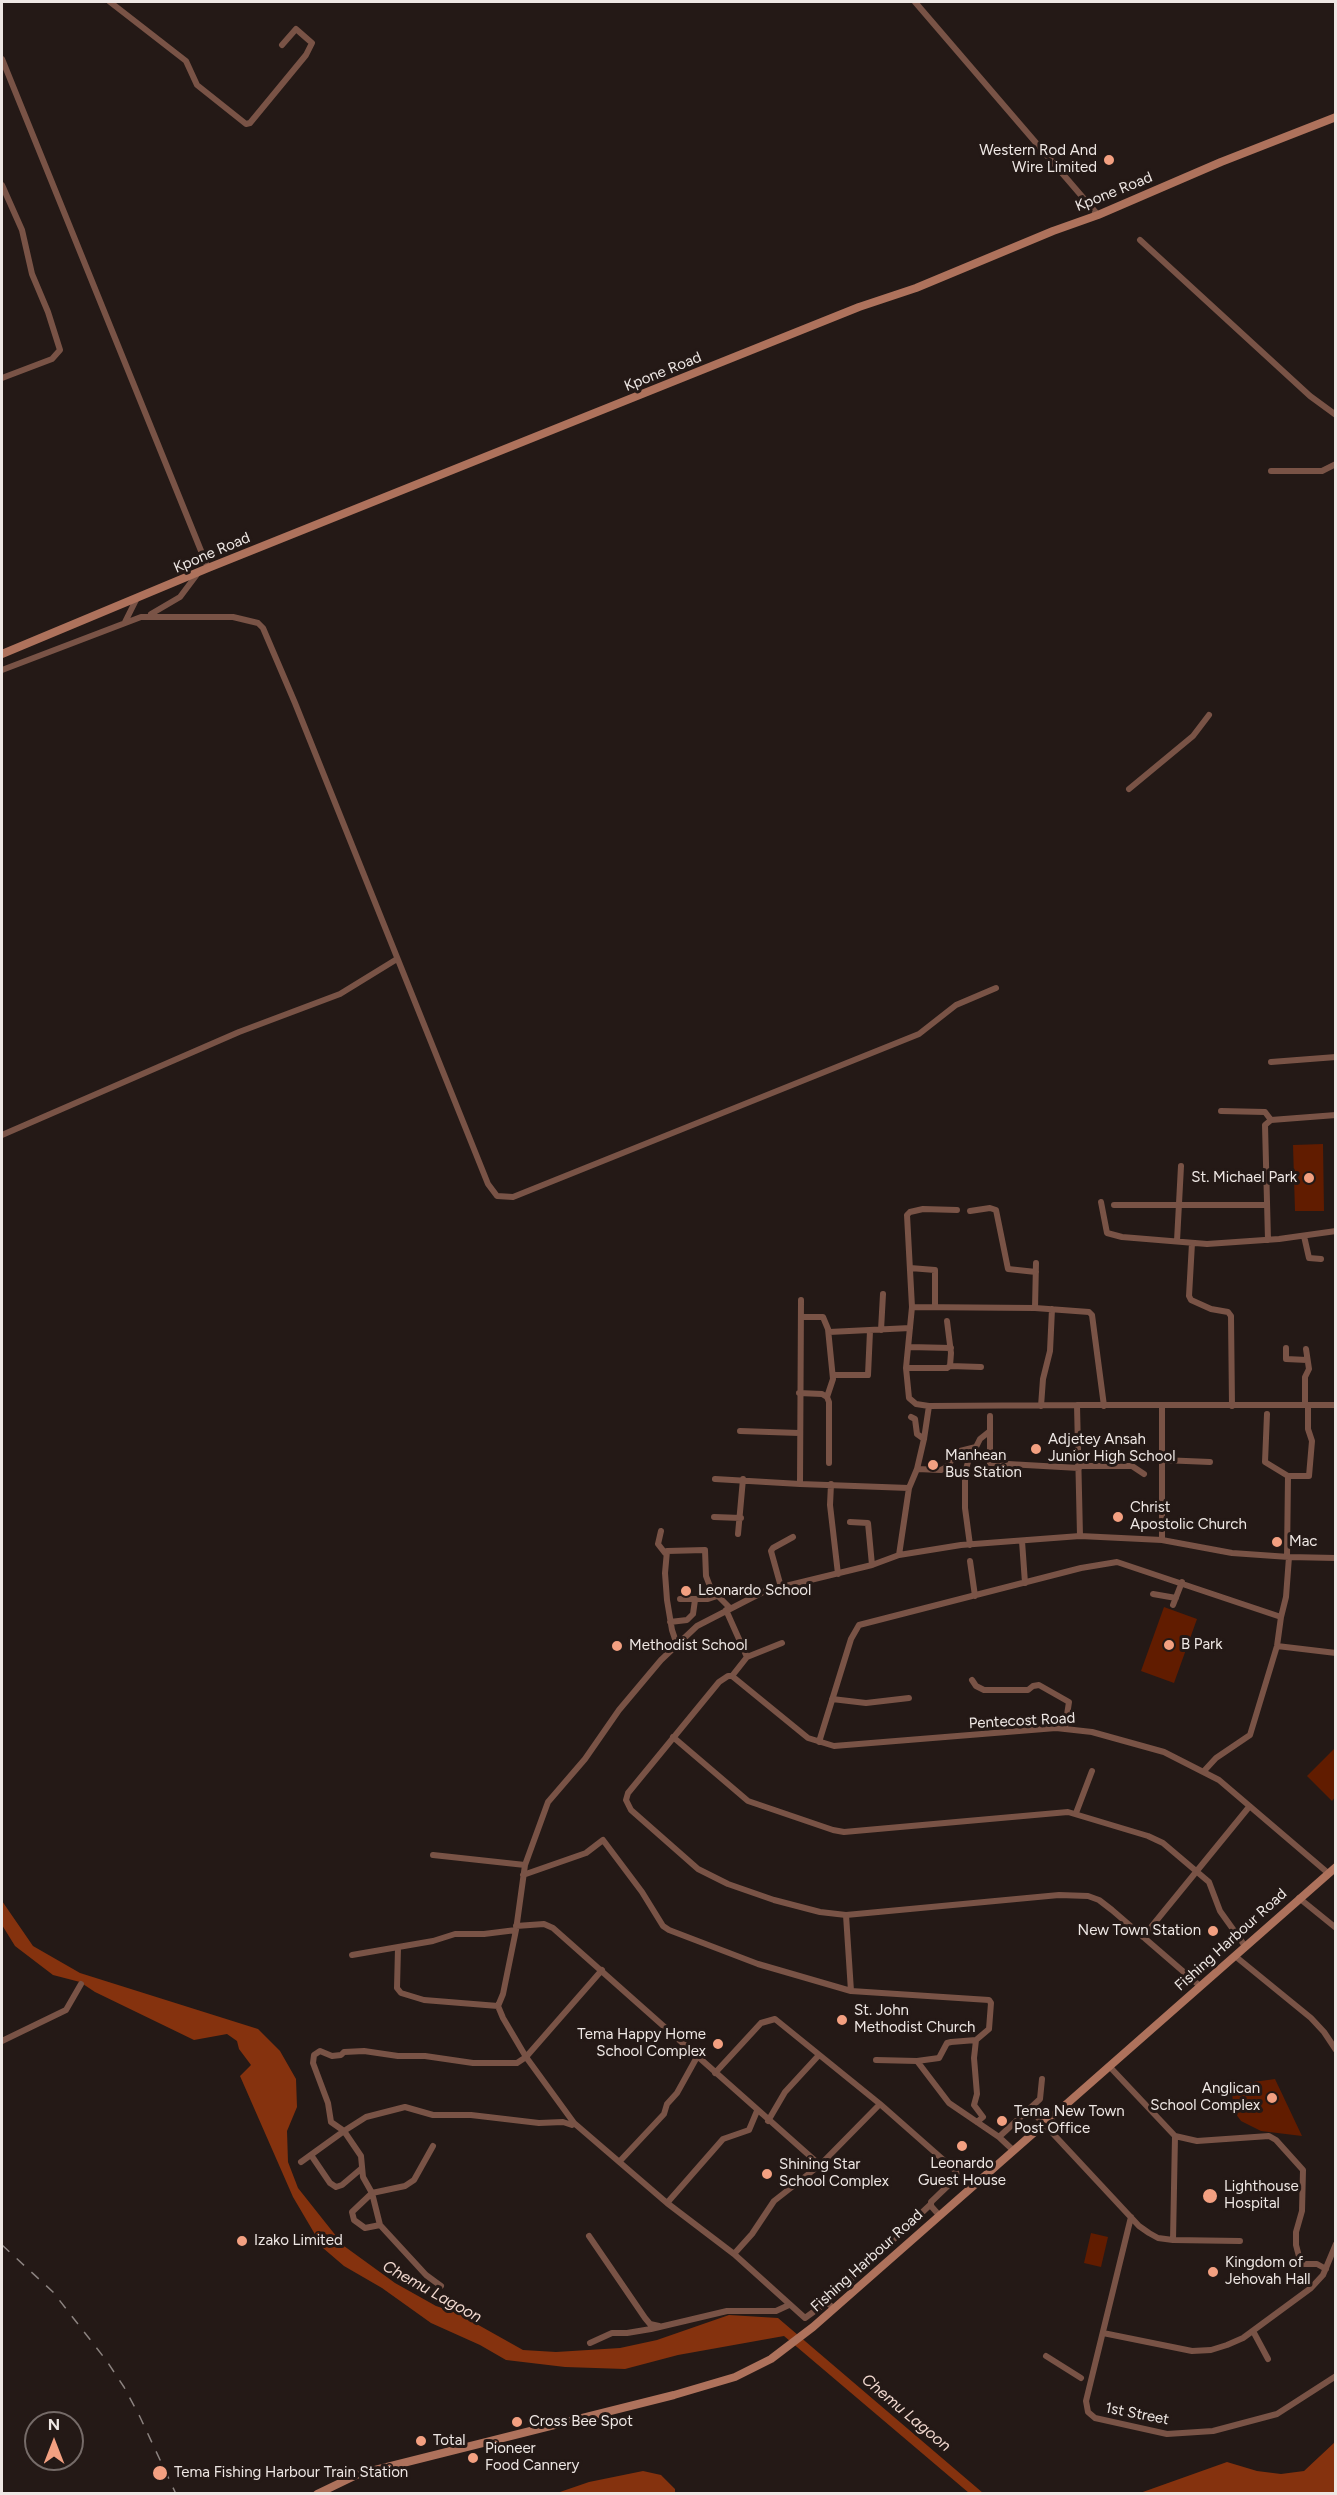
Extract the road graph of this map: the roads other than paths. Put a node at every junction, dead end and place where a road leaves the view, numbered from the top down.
1 (110, 2) edge
2 (915, 2) edge
3 (282, 45) dead end
4 (2, 59) edge
5 (1335, 117) edge
6 (2, 185) edge
7 (1098, 215) junction
8 (1140, 240) dead end
9 (2, 378) edge
10 (1335, 415) edge
11 (1335, 464) edge
12 (1271, 471) dead end
13 (208, 568) junction
14 (198, 573) junction
15 (137, 598) junction
16 (148, 616) junction
17 (125, 622) junction
18 (2, 654) edge
19 (2, 670) edge
20 (1209, 715) dead end
21 (1129, 789) dead end
22 (397, 959) junction
23 (996, 988) dead end
24 (1335, 1057) edge
25 (1271, 1062) dead end
26 (1221, 1111) dead end
27 (1335, 1115) edge
28 (1271, 1120) junction
29 (2, 1135) edge
30 (1181, 1166) dead end
31 (1101, 1202) dead end
32 (1114, 1205) dead end
33 (1179, 1205) junction
34 (1267, 1205) junction
35 (957, 1210) dead end
36 (970, 1211) dead end
37 (1335, 1231) edge
38 (1304, 1236) junction
39 (1268, 1240) junction
40 (1177, 1241) junction
41 (1192, 1243) junction
42 (1321, 1259) dead end
43 (1036, 1263) dead end
44 (910, 1268) junction
45 (1036, 1272) junction
46 (883, 1294) dead end
47 (801, 1300) dead end
48 (912, 1307) junction
49 (935, 1307) junction
50 (1035, 1308) junction
51 (1052, 1309) junction
52 (801, 1317) junction
53 (947, 1321) dead end
54 (910, 1329) junction
55 (881, 1330) junction
56 (870, 1331) junction
57 (829, 1332) junction
58 (909, 1347) junction
59 (951, 1348) junction
60 (1286, 1348) dead end
61 (1306, 1349) dead end
62 (1306, 1360) junction
63 (950, 1366) junction
64 (981, 1367) dead end
65 (906, 1368) junction
66 (833, 1375) junction
67 (799, 1393) junction
68 (827, 1397) junction
69 (1077, 1405) junction
70 (1306, 1405) junction
71 (1335, 1405) edge
72 (928, 1406) junction
73 (1041, 1406) junction
74 (1104, 1406) junction
75 (1232, 1406) junction
76 (1162, 1407) junction
77 (1267, 1414) dead end
78 (990, 1416) dead end
79 (911, 1417) dead end
80 (740, 1431) dead end
81 (990, 1431) junction
82 (799, 1433) junction
83 (924, 1438) junction
84 (972, 1449) junction
85 (1162, 1460) junction
86 (829, 1462) dead end
87 (1210, 1462) dead end
88 (1079, 1467) junction
89 (917, 1469) junction
90 (1144, 1474) dead end
91 (1287, 1476) junction
92 (715, 1479) dead end
93 (743, 1479) junction
94 (800, 1484) junction
95 (831, 1484) junction
96 (909, 1488) junction
97 (714, 1517) dead end
98 (741, 1518) junction
99 (850, 1522) dead end
100 (661, 1531) dead end
101 (738, 1534) dead end
102 (1080, 1536) junction
103 (793, 1537) dead end
104 (1162, 1540) junction
105 (1022, 1541) junction
106 (970, 1545) junction
107 (665, 1553) junction
108 (900, 1555) junction
109 (1288, 1557) junction
110 (1335, 1558) edge
111 (970, 1561) dead end
112 (872, 1565) junction
113 (838, 1574) junction
114 (1182, 1582) junction
115 (1025, 1583) junction
116 (781, 1587) junction
117 (1153, 1594) dead end
118 (717, 1596) junction
119 (975, 1596) junction
120 (680, 1599) dead end
121 (695, 1600) junction
122 (728, 1609) junction
123 (1281, 1617) junction
124 (670, 1622) junction
125 (782, 1643) dead end
126 (677, 1645) junction
127 (1277, 1646) junction
128 (1335, 1653) edge
129 (747, 1658) junction
130 (732, 1676) junction
131 (972, 1680) dead end
132 (909, 1698) dead end
133 (832, 1700) junction
134 (1065, 1728) junction
135 (673, 1737) junction
136 (819, 1742) junction
137 (1092, 1771) dead end
138 (1204, 1771) junction
139 (1249, 1807) junction
140 (1076, 1813) junction
141 (433, 1855) dead end
142 (525, 1865) junction
143 (1197, 1870) junction
144 (1333, 1871) edge
145 (523, 1875) junction
146 (1299, 1898) junction
147 (846, 1915) junction
148 (516, 1928) junction
149 (1335, 1928) edge
150 (1143, 1937) junction
151 (1245, 1946) junction
152 (398, 1948) junction
153 (352, 1955) dead end
154 (1235, 1956) junction
155 (602, 1970) junction
156 (81, 1984) dead end
157 (1200, 1986) junction
158 (851, 1990) junction
159 (498, 2006) junction
160 (976, 2040) junction
161 (2, 2041) edge
162 (1335, 2050) edge
163 (819, 2055) junction
164 (526, 2057) junction
165 (697, 2057) junction
166 (876, 2060) dead end
167 (917, 2061) junction
168 (1110, 2066) junction
169 (715, 2073) junction
170 (1042, 2079) dead end
171 (880, 2104) junction
172 (1030, 2109) junction
173 (757, 2111) junction
174 (768, 2121) junction
175 (977, 2122) junction
176 (574, 2123) junction
177 (1045, 2124) junction
178 (344, 2131) junction
179 (1174, 2136) junction
180 (999, 2138) junction
181 (433, 2146) dead end
182 (1014, 2151) junction
183 (311, 2155) junction
184 (620, 2161) junction
185 (301, 2162) dead end
186 (820, 2165) junction
187 (362, 2168) junction
188 (372, 2193) junction
189 (667, 2203) junction
190 (931, 2204) junction
191 (939, 2216) junction
192 (1131, 2217) junction
193 (380, 2225) junction
194 (589, 2236) dead end
195 (1173, 2240) junction
196 (1240, 2241) dead end
197 (1335, 2244) edge
198 (734, 2254) junction
199 (1326, 2269) junction
200 (441, 2286) dead end
201 (789, 2305) junction
202 (831, 2305) junction
203 (805, 2318) junction
204 (662, 2327) junction
205 (810, 2330) junction
206 (1253, 2331) junction
207 (1104, 2333) junction
208 (590, 2343) dead end
209 (1046, 2356) dead end
210 (1268, 2359) dead end
211 (1335, 2376) edge
212 (1081, 2378) dead end
213 (317, 2493) edge

1 - 3 street
2 - 7 street
4 - 13 street
5 - 7 main road, Kpone Road
6 - 9 street
7 - 13 main road, Kpone Road
8 - 10 street
11 - 12 street
13 - 14 main road, Kpone Road
14 - 15 main road, Kpone Road
14 - 16 street
15 - 17 street
15 - 18 main road, Kpone Road
16 - 17 street
16 - 22 street
17 - 19 street
20 - 21 street
22 - 23 street
22 - 29 street
24 - 25 street
26 - 28 street
27 - 28 street
28 - 34 street
30 - 33 street
31 - 40 street
32 - 33 street
33 - 34 street
33 - 40 street
34 - 39 street
35 - 44 street
36 - 45 street
37 - 38 street
38 - 39 street
38 - 42 street
39 - 41 street
40 - 41 street
41 - 75 street
43 - 45 street
44 - 48 street
44 - 49 street
45 - 50 street
46 - 55 street
47 - 52 street
48 - 49 street
48 - 54 street
49 - 50 street
50 - 51 street
51 - 73 street
51 - 74 street
52 - 57 street
52 - 67 street
53 - 59 street
54 - 55 street
54 - 58 street
55 - 56 street
56 - 57 street
56 - 66 street
57 - 66 street
58 - 59 street
58 - 65 street
59 - 63 street
60 - 62 street
61 - 62 street
62 - 70 street
63 - 64 street
63 - 65 street
65 - 72 street
66 - 68 street
67 - 68 street
67 - 82 street
68 - 86 street
69 - 73 street
69 - 74 street
69 - 88 street
70 - 71 street
70 - 75 street
70 - 91 street
72 - 73 street
72 - 83 street
74 - 76 street
75 - 76 street
76 - 85 street
77 - 91 street
78 - 81 street
79 - 83 street
80 - 82 street
81 - 84 street
81 - 88 street
82 - 94 street
83 - 89 street
84 - 89 street
84 - 106 street
85 - 87 street
85 - 104 street
88 - 90 street
88 - 102 street
89 - 96 street
91 - 109 street
92 - 93 street
93 - 94 street
93 - 98 street
94 - 95 street
95 - 96 street
95 - 113 street
96 - 108 street
97 - 98 street
98 - 101 street
99 - 112 street
100 - 107 street
102 - 104 street
102 - 105 street
103 - 116 street
104 - 109 street
105 - 106 street
105 - 115 street
106 - 108 street
107 - 118 street
107 - 124 street
108 - 112 street
109 - 110 street
109 - 123 street
111 - 119 street
112 - 113 street
113 - 116 street
114 - 115 street
114 - 117 street
114 - 123 street
115 - 119 street
116 - 122 street
118 - 121 street
118 - 122 street
119 - 133 street
120 - 121 street
121 - 124 street
122 - 126 street
122 - 129 street
123 - 127 street
124 - 126 street
125 - 129 street
126 - 142 street
127 - 128 street
127 - 138 street
129 - 130 street
130 - 135 street
130 - 136 street, Pentecost Road
131 - 134 street
132 - 133 street
133 - 136 street
134 - 136 street, Pentecost Road
134 - 138 street, Pentecost Road
135 - 140 street
135 - 147 street
137 - 140 street
138 - 139 street, Pentecost Road
139 - 143 street
139 - 144 street, Pentecost Road
140 - 143 street
141 - 142 street
142 - 145 street
143 - 150 street
143 - 151 street
144 - 146 main road, Fishing Harbour Road
145 - 148 street
145 - 158 street
146 - 149 street
146 - 151 main road, Fishing Harbour Road
147 - 150 street
147 - 158 street
148 - 152 street
148 - 155 street
148 - 159 street
150 - 157 street
151 - 154 main road, Fishing Harbour Road
152 - 153 street
152 - 159 street
154 - 157 main road, Fishing Harbour Road
154 - 162 street
155 - 164 street
155 - 165 street
156 - 161 street
157 - 168 main road, Fishing Harbour Road
158 - 160 street
159 - 164 street
160 - 167 street
160 - 175 street
163 - 169 street
163 - 171 street
163 - 174 street
164 - 176 street
164 - 178 street
165 - 169 street
165 - 184 street
166 - 167 street
167 - 175 street
168 - 177 main road, Fishing Harbour Road
168 - 179 street
169 - 173 street
170 - 172 street
171 - 186 street
171 - 190 street
172 - 177 street
172 - 180 street
173 - 174 street
173 - 189 street
174 - 186 street
175 - 180 street
176 - 178 street
176 - 184 street
177 - 182 main road, Fishing Harbour Road
177 - 192 street
178 - 183 street
178 - 187 street
179 - 195 street
179 - 199 street
180 - 182 street
181 - 188 street
182 - 191 main road, Fishing Harbour Road
183 - 185 street
183 - 187 street
184 - 189 street
186 - 198 street
187 - 188 street
188 - 193 street
188 - 193 street
189 - 198 street
190 - 191 street
190 - 202 street
191 - 202 main road, Fishing Harbour Road
192 - 195 street
192 - 207 street, 1st Street
193 - 200 street
194 - 204 street
195 - 196 street
197 - 199 street
198 - 201 street
199 - 206 street
201 - 203 street
201 - 204 street
202 - 203 street
202 - 205 main road, Fishing Harbour Road
203 - 205 street
204 - 208 street
205 - 213 main road, Fishing Harbour Road
206 - 207 street
206 - 210 street
207 - 211 street, 1st Street
209 - 212 street

